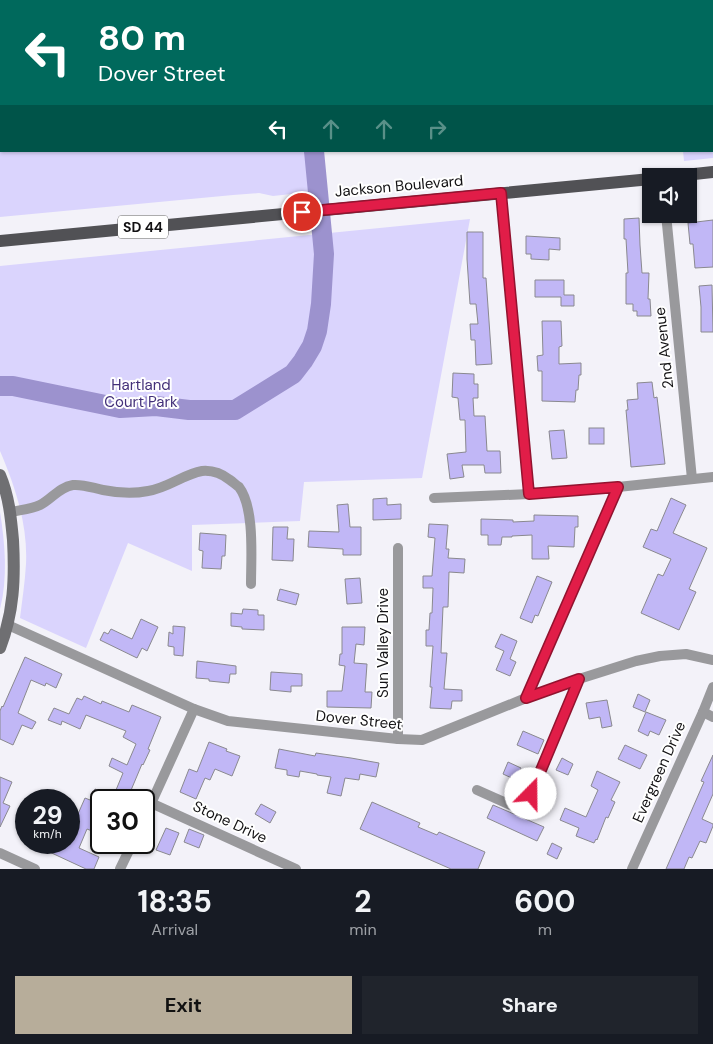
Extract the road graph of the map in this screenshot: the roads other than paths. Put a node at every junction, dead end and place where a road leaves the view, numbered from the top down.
1 (713, 172) edge
2 (697, 174) edge
3 (642, 180) edge
4 (501, 193) junction
5 (667, 223) edge
6 (0, 241) edge
7 (0, 476) edge
8 (713, 477) edge
9 (692, 479) junction
10 (618, 487) junction
11 (529, 494) junction
12 (434, 498) dead end
13 (11, 512) junction
14 (398, 548) dead end
15 (251, 584) dead end
16 (8, 625) junction
17 (0, 648) edge
18 (713, 660) edge
19 (579, 679) junction
20 (713, 687) edge
21 (526, 698) junction
22 (194, 709) junction
23 (703, 712) junction
24 (713, 717) edge
25 (398, 739) junction
26 (477, 790) dead end
27 (155, 794) edge
28 (155, 805) edge
29 (0, 853) edge
30 (127, 854) edge
31 (35, 869) edge
32 (120, 869) edge
33 (296, 869) edge
34 (632, 869) edge

1 - 2 main road
3 - 4 main road, Jackson Boulevard / SD 44
4 - 6 main road, Jackson Boulevard / SD 44
4 - 11 street
5 - 9 street, 2nd Avenue
7 - 13 street
8 - 9 street
9 - 10 street
10 - 11 street
10 - 21 street
11 - 12 street
13 - 15 street
13 - 16 street
14 - 25 street, Sun Valley Drive
16 - 17 street
16 - 22 street, Dover Street
18 - 19 street, Dover Street
19 - 21 street, Dover Street
19 - 26 street
20 - 23 street, Evergreen Drive
21 - 25 street, Dover Street
22 - 25 street, Dover Street
22 - 27 street
23 - 24 street
23 - 34 street, Evergreen Drive
28 - 33 street, Stone Drive
29 - 31 street
30 - 32 street

